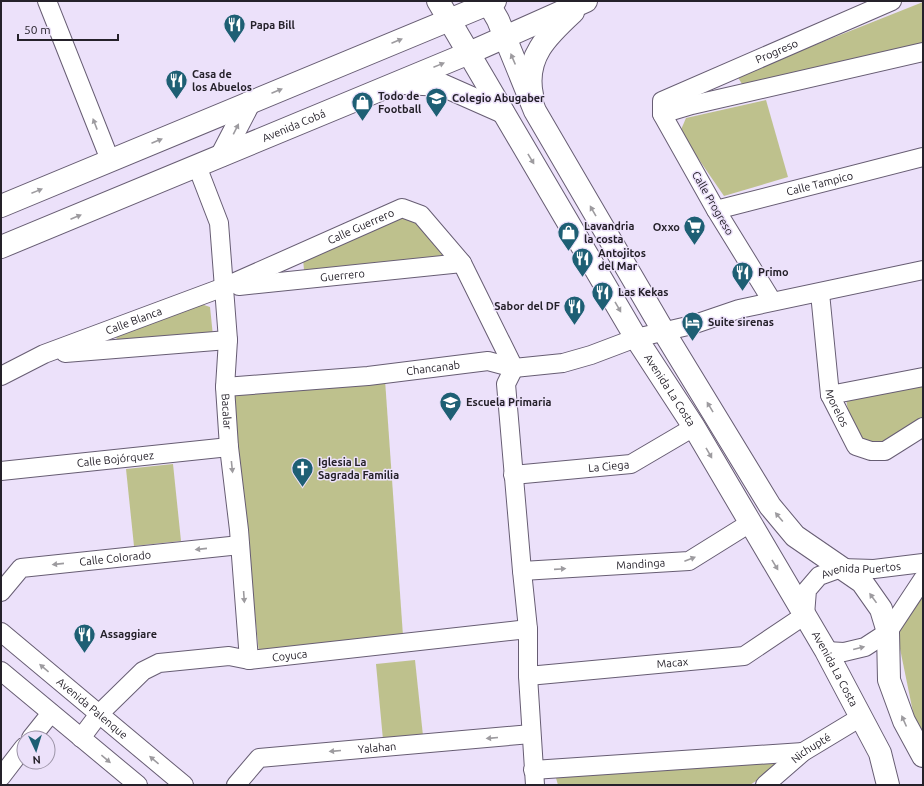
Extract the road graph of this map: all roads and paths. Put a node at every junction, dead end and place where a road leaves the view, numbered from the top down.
1 (47, 1) edge
2 (892, 1) edge
3 (490, 2) edge
4 (585, 2) edge
5 (443, 10) edge
6 (504, 36) junction
7 (923, 52) edge
8 (469, 53) junction
9 (396, 82) junction
10 (249, 103) junction
11 (662, 108) junction
12 (503, 112) junction
13 (537, 115) junction
14 (514, 131) junction
15 (222, 156) junction
16 (923, 157) edge
17 (110, 160) junction
18 (197, 166) junction
19 (1, 206) edge
20 (716, 210) junction
21 (7, 243) edge
22 (462, 263) junction
23 (923, 270) edge
24 (224, 287) junction
25 (820, 293) junction
26 (772, 301) junction
27 (664, 332) junction
28 (636, 338) junction
29 (228, 340) junction
30 (44, 354) junction
31 (514, 368) junction
32 (1, 376) edge
33 (923, 377) edge
34 (225, 387) junction
35 (830, 395) junction
36 (694, 427) junction
37 (923, 427) edge
38 (230, 447) junction
39 (1, 471) edge
40 (513, 475) junction
41 (750, 523) junction
42 (240, 545) junction
43 (923, 563) edge
44 (841, 568) junction
45 (522, 572) junction
46 (923, 579) edge
47 (1, 592) edge
48 (805, 615) junction
49 (528, 629) junction
50 (1, 632) edge
51 (888, 632) junction
52 (826, 651) junction
53 (249, 660) junction
54 (1, 671) edge
55 (528, 676) junction
56 (51, 713) junction
57 (98, 714) junction
58 (861, 718) junction
59 (37, 730) edge
60 (531, 734) junction
61 (81, 738) junction
62 (804, 752) junction
63 (923, 756) edge
64 (16, 757) edge
65 (1, 776) edge
66 (534, 777) edge
67 (138, 785) edge
68 (184, 785) edge
69 (236, 785) edge
70 (765, 785) edge
71 (888, 785) edge

17 -> 1 street
2 - 11 street, Progreso
3 - 5 main road
3 - 6 main road
4 - 6 main road, Avenida Cobá
4 - 13 main road
5 - 8 main road, Avenida La Costa
10 -> 5 main road
6 - 8 main road, Avenida Cobá
13 -> 6 main road
7 - 11 street
9 -> 8 main road, Avenida Cobá
8 - 12 main road, Avenida La Costa
9 - 12 main road
9 - 15 main road, Avenida Cobá
15 -> 10 main road
17 -> 10 main road
11 - 20 street, Calle Progreso
12 - 14 main road, Avenida La Costa
13 - 14 main road
27 -> 13 main road
14 -> 28 main road, Avenida La Costa
15 - 18 main road, Avenida Cobá
16 - 20 street, Calle Tampico
19 -> 17 main road
21 -> 18 main road, Avenida Cobá
18 - 24 street, Bacalar
20 - 26 street, Calle Progreso
22 - 24 street, Guerrero
22 - 24 street, Calle Guerrero
22 - 31 street, Calle Guerrero
23 - 25 street
24 - 29 street, Bacalar
24 - 30 street, Calle Blanca
25 - 26 street
25 - 35 street, Morelos
26 - 27 street
27 - 28 street, Chancanab
44 -> 27 main road
28 - 31 street, Chancanab
28 - 36 main road, Avenida La Costa
29 - 30 street, Calle Blanca
29 - 34 street, Bacalar
30 - 32 street, Calle Blanca
31 - 34 street, Chancanab
31 - 40 street
33 - 35 street
34 - 38 street, Bacalar
35 - 37 street, Morelos
36 - 40 street, La Ciega
36 -> 41 main road, Avenida La Costa
38 - 39 street, Calle Bojórquez
38 -> 42 street, Bacalar
40 - 45 street
45 -> 41 street, Mandinga
41 -> 48 main road, Avenida La Costa
42 -> 47 street, Calle Colorado
42 -> 53 street, Bacalar
43 - 44 street, Avenida Puertos
44 - 48 street, Avenida Puertos
51 -> 44 main road
45 - 49 street
46 - 51 street
48 - 52 main road, Avenida La Costa
48 - 55 street, Macax
49 - 53 street, Coyuca
49 - 55 street
57 -> 50 street, Avenida Palenque
52 -> 51 street
63 -> 51 main road
52 - 58 main road, Avenida La Costa
53 - 57 street, Coyuca
54 - 56 street
55 - 60 street
56 - 59 street
56 - 61 street
57 - 61 street, Coyuca
68 -> 57 street, Avenida Palenque
58 - 62 street, Nichupté
58 - 71 main road, Avenida La Costa
60 - 66 street
60 -> 69 street, Yalahan
61 -> 67 street
62 - 66 street
62 - 70 street, Nichupté
64 - 65 street

